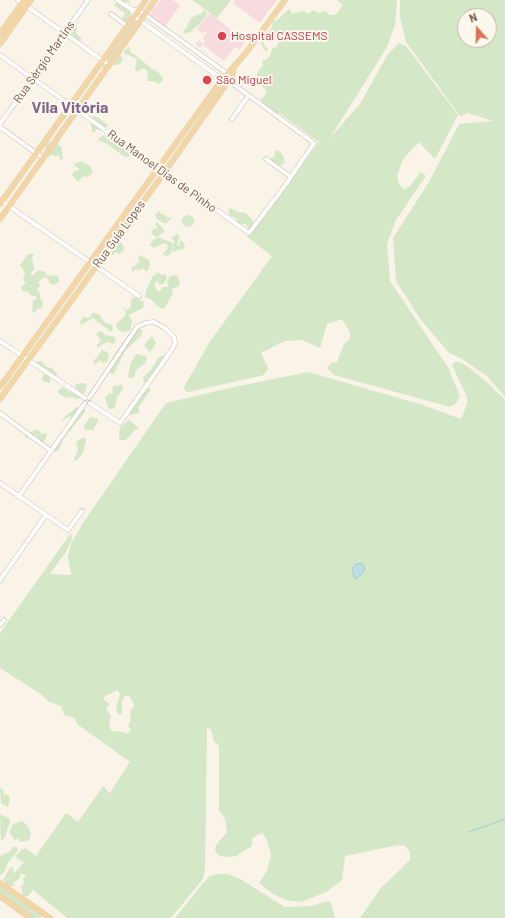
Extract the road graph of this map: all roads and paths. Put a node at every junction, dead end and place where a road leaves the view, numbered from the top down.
1 (31, 0) edge
2 (88, 0) edge
3 (117, 0) edge
4 (146, 0) edge
5 (155, 0) edge
6 (285, 0) edge
7 (23, 2) edge
8 (131, 9) junction
9 (139, 10) junction
10 (111, 14) dead end
11 (145, 14) junction
12 (134, 16) junction
13 (140, 21) junction
14 (127, 26) junction
15 (64, 33) junction
16 (0, 34) edge
17 (180, 41) junction
18 (0, 44) edge
19 (176, 47) junction
20 (0, 55) edge
21 (101, 60) junction
22 (108, 65) junction
23 (33, 78) junction
24 (228, 79) junction
25 (248, 96) junction
26 (70, 104) junction
27 (78, 109) junction
28 (232, 119) dead end
29 (197, 120) junction
30 (0, 124) edge
31 (0, 127) edge
32 (36, 153) junction
33 (43, 158) junction
34 (266, 159) dead end
35 (158, 170) junction
36 (164, 173) junction
37 (291, 177) junction
38 (1, 202) edge
39 (9, 206) junction
40 (0, 219) edge
41 (90, 262) junction
42 (95, 266) junction
43 (139, 296) dead end
44 (0, 341) edge
45 (25, 358) junction
46 (0, 387) edge
47 (0, 399) edge
48 (87, 400) junction
49 (0, 413) edge
50 (51, 451) junction
51 (0, 483) edge
52 (19, 496) junction
53 (82, 511) dead end
54 (46, 515) junction
55 (0, 580) edge
56 (4, 620) dead end
57 (0, 624) edge
58 (0, 883) edge
59 (0, 896) edge
60 (30, 918) edge
61 (50, 918) edge

1 - 7 main road
2 - 15 street, Rua Sérgio Martins
3 - 8 street
4 - 9 main road
5 - 11 main road
6 - 24 main road, Rua Guia Lopes
7 - 15 street
7 - 16 main road
7 - 18 main road
8 - 9 street
8 - 12 street
9 - 11 street
9 - 12 main road
10 - 14 street
11 - 13 main road
11 - 17 street
12 - 13 street
12 - 14 main road
13 - 19 street
13 - 22 main road
14 - 21 main road
15 - 21 street
15 - 23 street, Rua Sérgio Martins
17 - 19 street
17 - 24 street
19 - 24 street
20 - 23 street, Rua Manoel Dias de Pinho
21 - 22 street
21 - 26 main road
22 - 27 main road
23 - 26 street, Rua Manoel Dias de Pinho
23 - 30 street, Rua Sérgio Martins
24 - 25 street
24 - 29 main road, Rua Guia Lopes
25 - 28 street
25 - 37 street
26 - 27 street, Rua Manoel Dias de Pinho
26 - 32 main road
27 - 33 main road
27 - 35 street, Rua Manoel Dias de Pinho
29 - 35 main road, Rua Guia Lopes
29 - 36 main road, Rua Guia Lopes
31 - 32 street
32 - 33 street
32 - 38 main road
33 - 39 main road
34 - 37 street
35 - 36 street, Rua Manoel Dias de Pinho
35 - 41 main road, Rua Guia Lopes
36 - 37 street, Rua Manoel Dias de Pinho
36 - 42 main road, Rua Guia Lopes
38 - 39 street
39 - 40 main road
39 - 41 street
41 - 42 street
41 - 45 main road, Rua Guia Lopes
42 - 43 street
42 - 45 main road, Rua Guia Lopes
44 - 45 street
45 - 46 main road, Rua Guia Lopes
45 - 47 main road, Rua Guia Lopes
45 - 48 street
48 - 48 street
48 - 50 street
49 - 50 street
50 - 52 street
51 - 52 street
52 - 54 street
53 - 54 street
54 - 55 street
56 - 57 street
58 - 61 main road
59 - 60 main road

